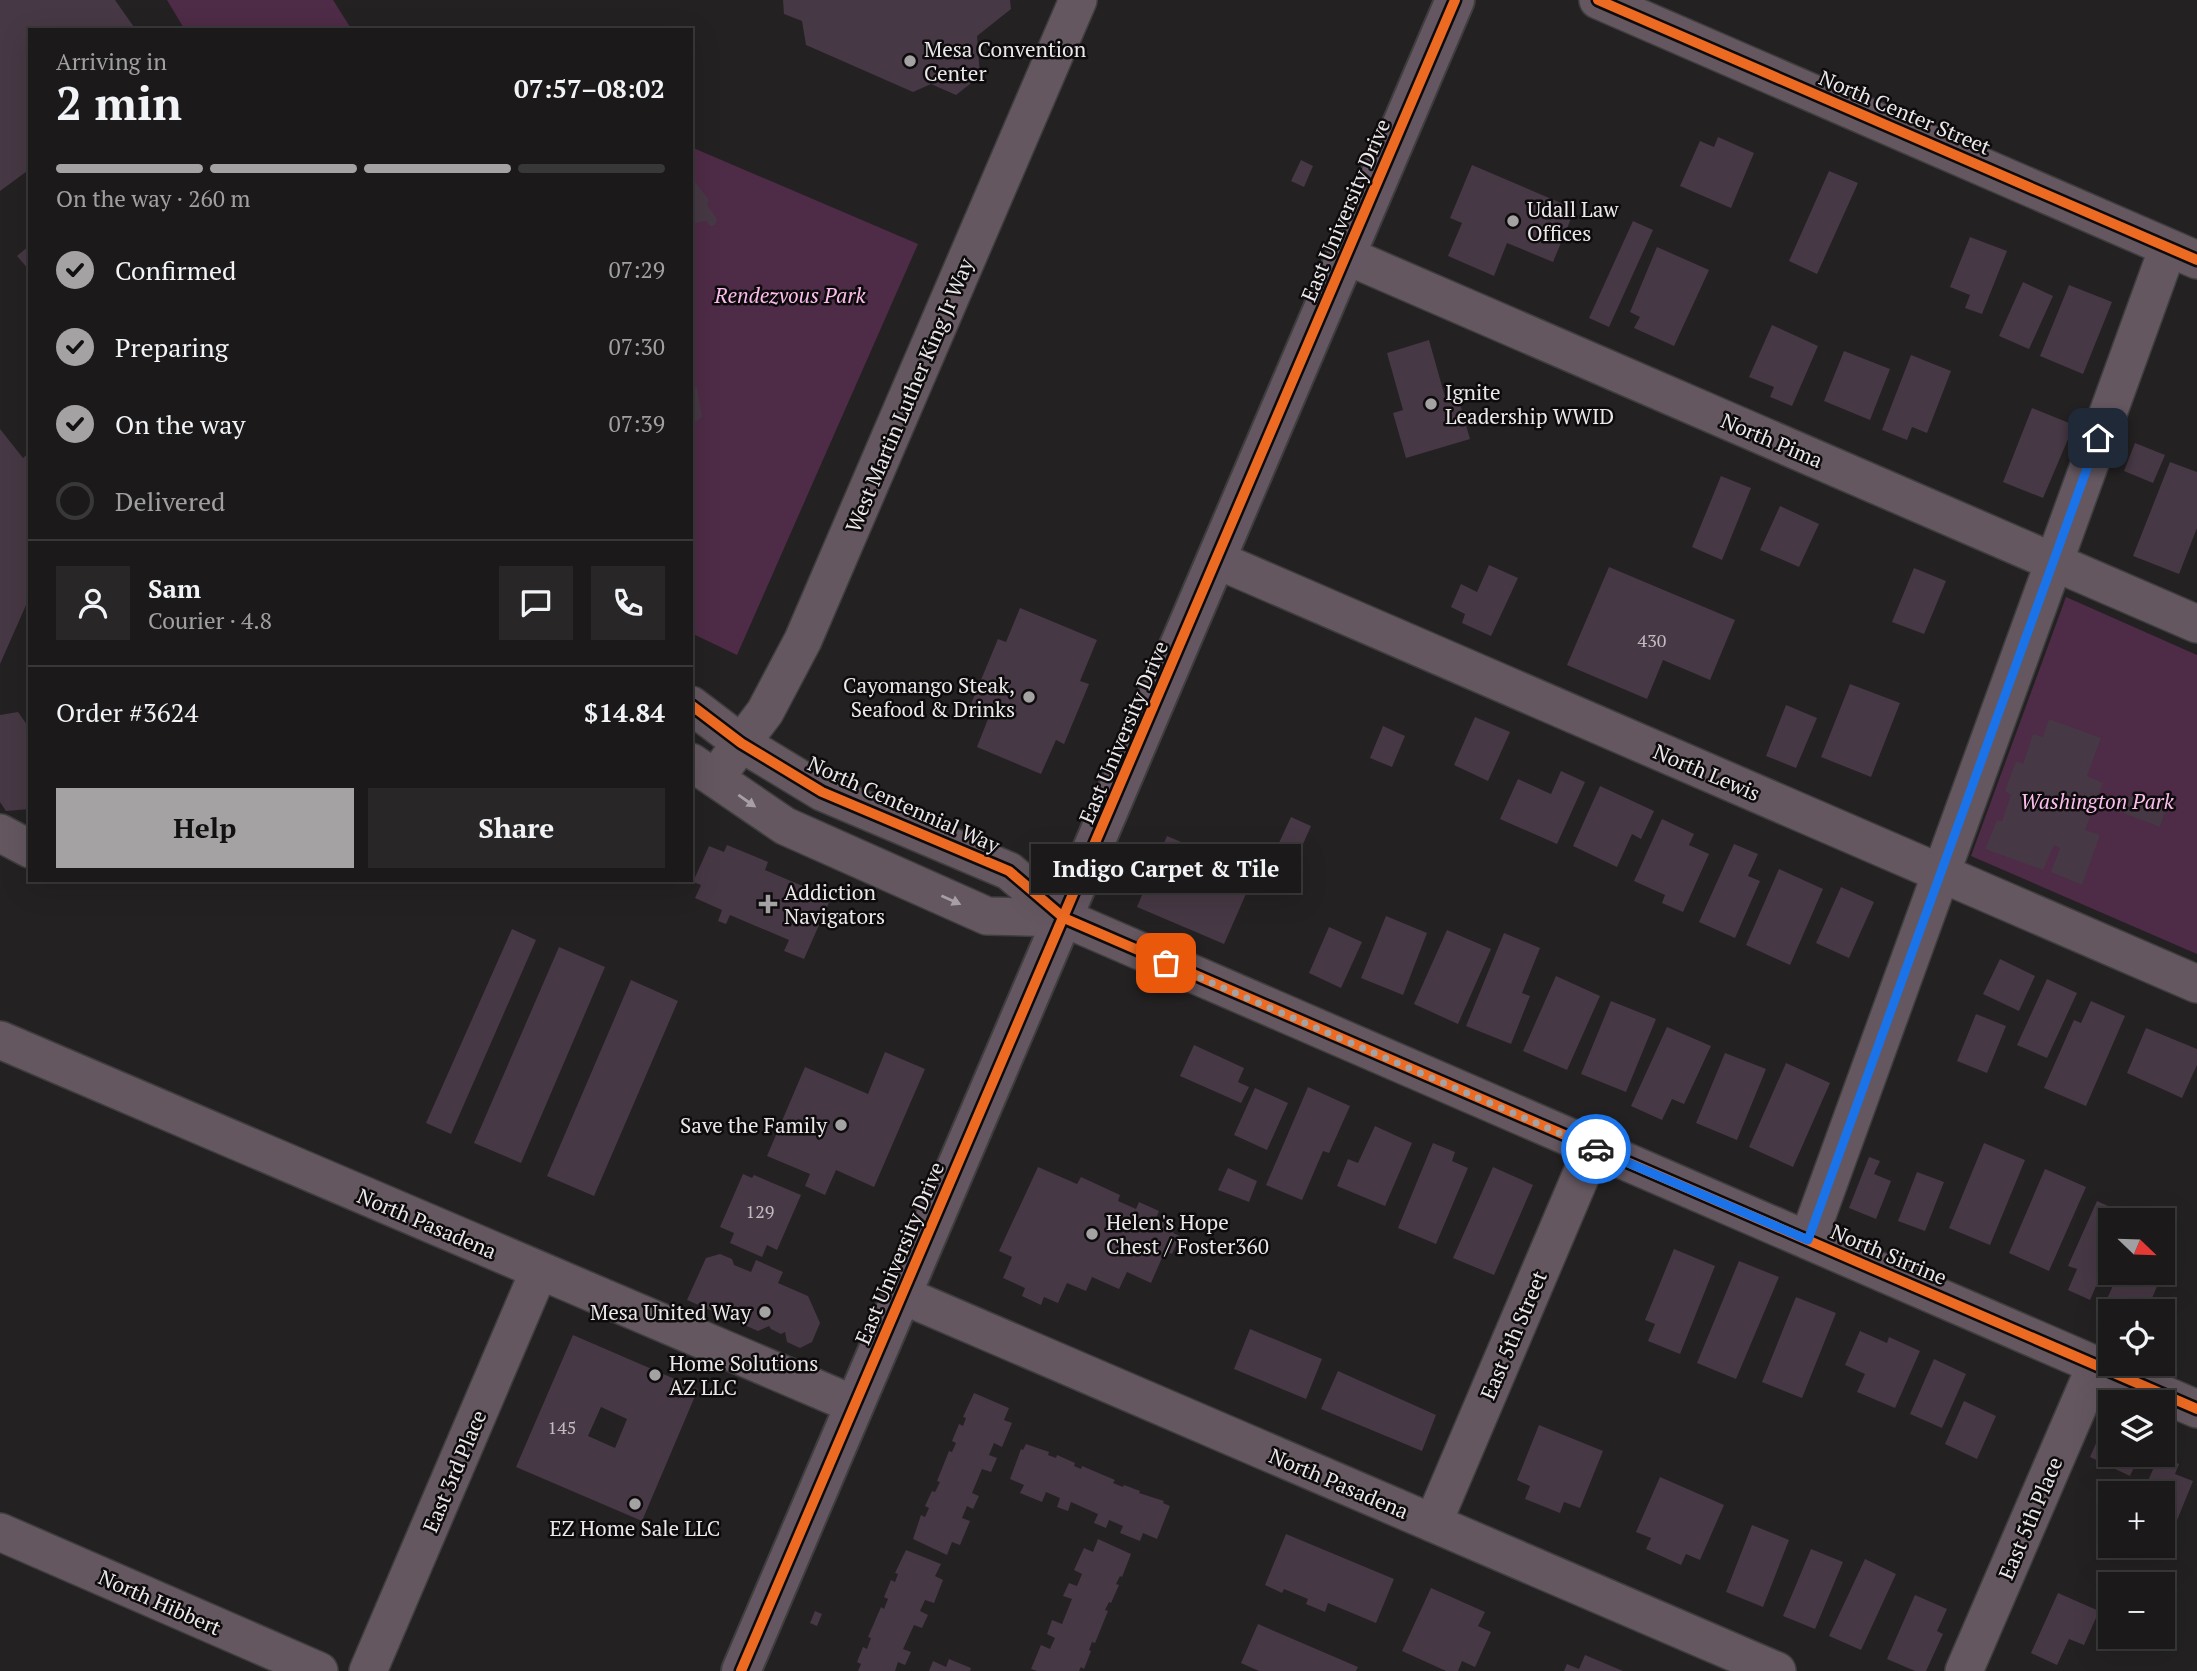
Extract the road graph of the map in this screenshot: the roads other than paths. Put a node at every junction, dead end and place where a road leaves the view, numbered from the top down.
1 (1078, 0) edge
2 (1455, 0) edge
3 (1598, 0) edge
4 (2183, 254) edge
5 (1346, 256) junction
6 (1217, 560) junction
7 (2053, 562) junction
8 (2197, 624) edge
9 (693, 707) edge
10 (741, 743) junction
11 (703, 770) edge
12 (0, 834) edge
13 (28, 848) edge
14 (1941, 873) junction
15 (1064, 918) junction
16 (2197, 984) edge
17 (0, 1040) edge
18 (1593, 1147) junction
19 (1808, 1240) junction
20 (539, 1271) junction
21 (902, 1294) junction
22 (2096, 1365) junction
23 (855, 1405) junction
24 (2197, 1409) edge
25 (1433, 1523) junction
26 (0, 1532) edge
27 (320, 1671) edge
28 (368, 1671) edge
29 (741, 1671) edge
30 (1777, 1671) edge
31 (1964, 1671) edge

1 - 10 street, West Martin Luther King Jr Way
2 - 5 main road, East University Drive
3 - 4 street, North Center Street
4 - 7 street
5 - 6 main road, East University Drive
5 - 7 street, North Pima
6 - 14 street, North Lewis
6 - 15 main road, East University Drive
7 - 8 street, North Pima
7 - 14 street
9 - 10 street, North Centennial Way
10 - 11 street, West Martin Luther King Jr Way
10 - 15 street, North Centennial Way
11 -> 15 street
12 - 13 street
14 - 16 street, North Lewis
14 - 19 street
15 - 18 street, North Sirrine
15 - 21 main road, East University Drive
17 - 20 street, North Pasadena
18 - 19 street, North Sirrine
18 - 25 street, East 5th Street
19 - 22 street, North Sirrine
20 - 23 street, North Pasadena
20 - 28 street, East 3rd Place
21 - 23 main road, East University Drive
21 - 25 street, North Pasadena
22 - 24 street, North Sirrine
22 - 31 street, East 5th Place
23 - 29 main road, East University Drive
25 - 30 street, North Pasadena
26 - 27 street, North Hibbert

